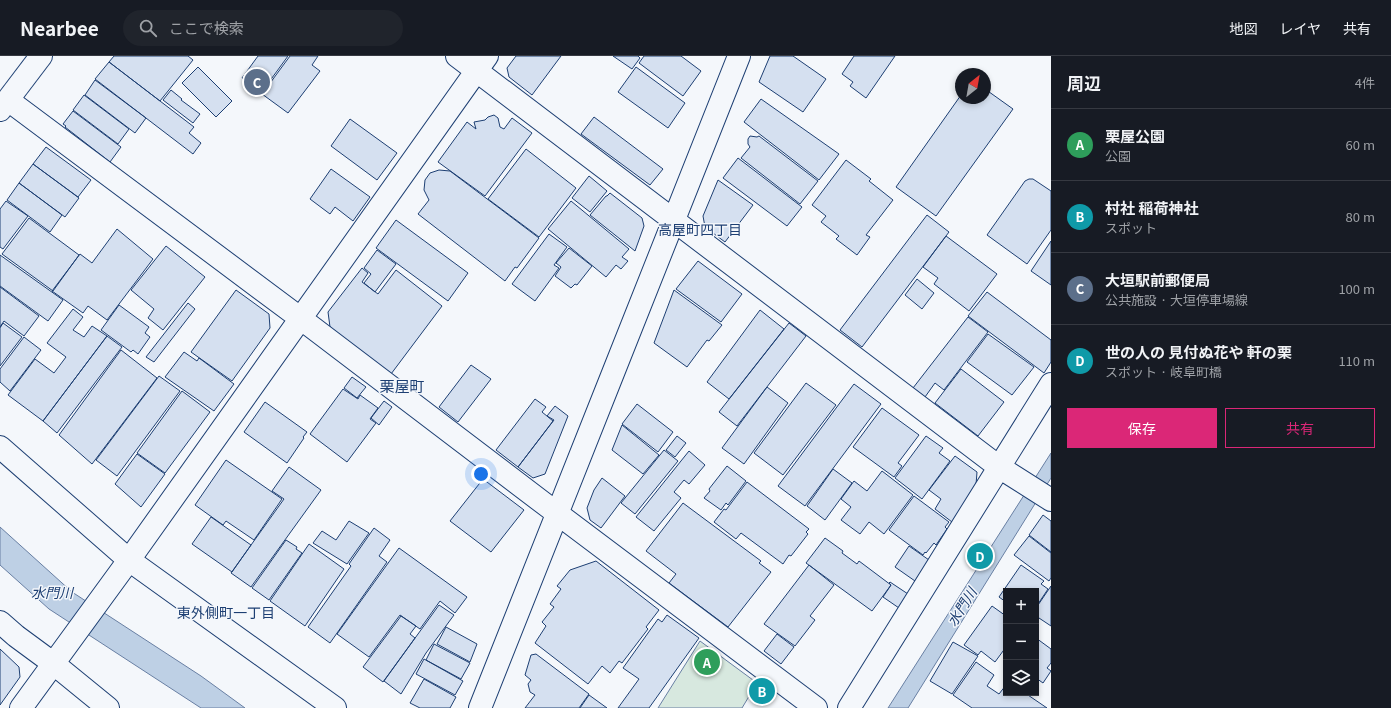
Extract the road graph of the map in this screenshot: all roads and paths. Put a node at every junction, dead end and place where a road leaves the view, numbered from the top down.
1 (41, 56) edge
2 (457, 56) edge
3 (739, 56) edge
4 (482, 63) edge
5 (4, 105) edge
6 (674, 221) junction
7 (300, 318) junction
8 (1051, 384) edge
9 (0, 447) edge
10 (999, 467) junction
11 (1051, 500) edge
12 (556, 512) junction
13 (129, 560) junction
14 (0, 622) edge
15 (54, 664) junction
16 (21, 708) edge
17 (108, 708) edge
18 (335, 708) edge
19 (480, 708) edge
20 (816, 708) edge
21 (849, 708) edge

1 - 5 street
2 - 4 street
3 - 6 street
4 - 6 street
4 - 7 street
5 - 7 street
6 - 10 street
6 - 12 street
7 - 12 street
7 - 13 street
8 - 10 street
9 - 13 street
10 - 11 street
10 - 21 street
12 - 19 street
12 - 20 street
13 - 15 street
13 - 18 street
14 - 15 street
15 - 16 street
15 - 17 street

